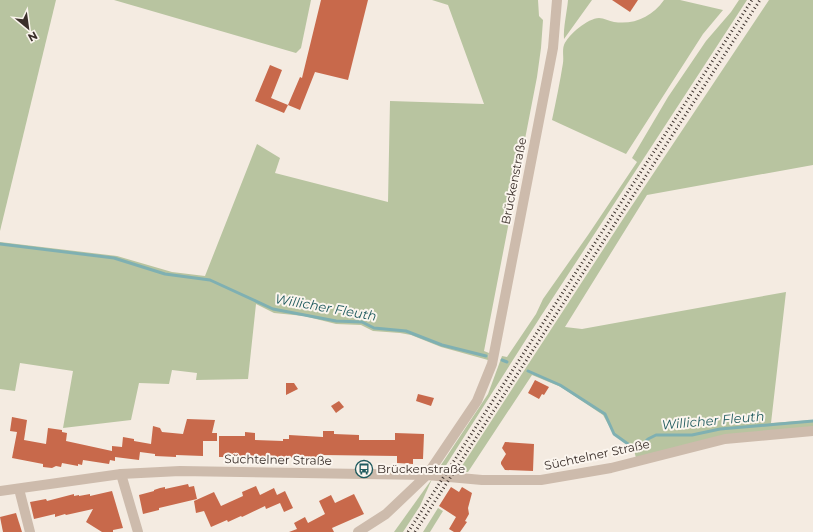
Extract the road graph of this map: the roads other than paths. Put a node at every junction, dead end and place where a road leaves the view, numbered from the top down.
1 (556, 0) edge
2 (813, 431) edge
3 (121, 474) junction
4 (427, 475) junction
5 (19, 489) junction
6 (0, 491) edge
7 (30, 532) edge
8 (138, 532) edge
9 (358, 532) edge

1 - 4 street, Brückenstraße
2 - 4 street, Süchtelner Straße
3 - 4 street, Süchtelner Straße
3 - 5 street, Süchtelner Straße
3 - 8 street
4 - 9 street, Brückenstraße
5 - 6 street, Süchtelner Straße
5 - 7 street

